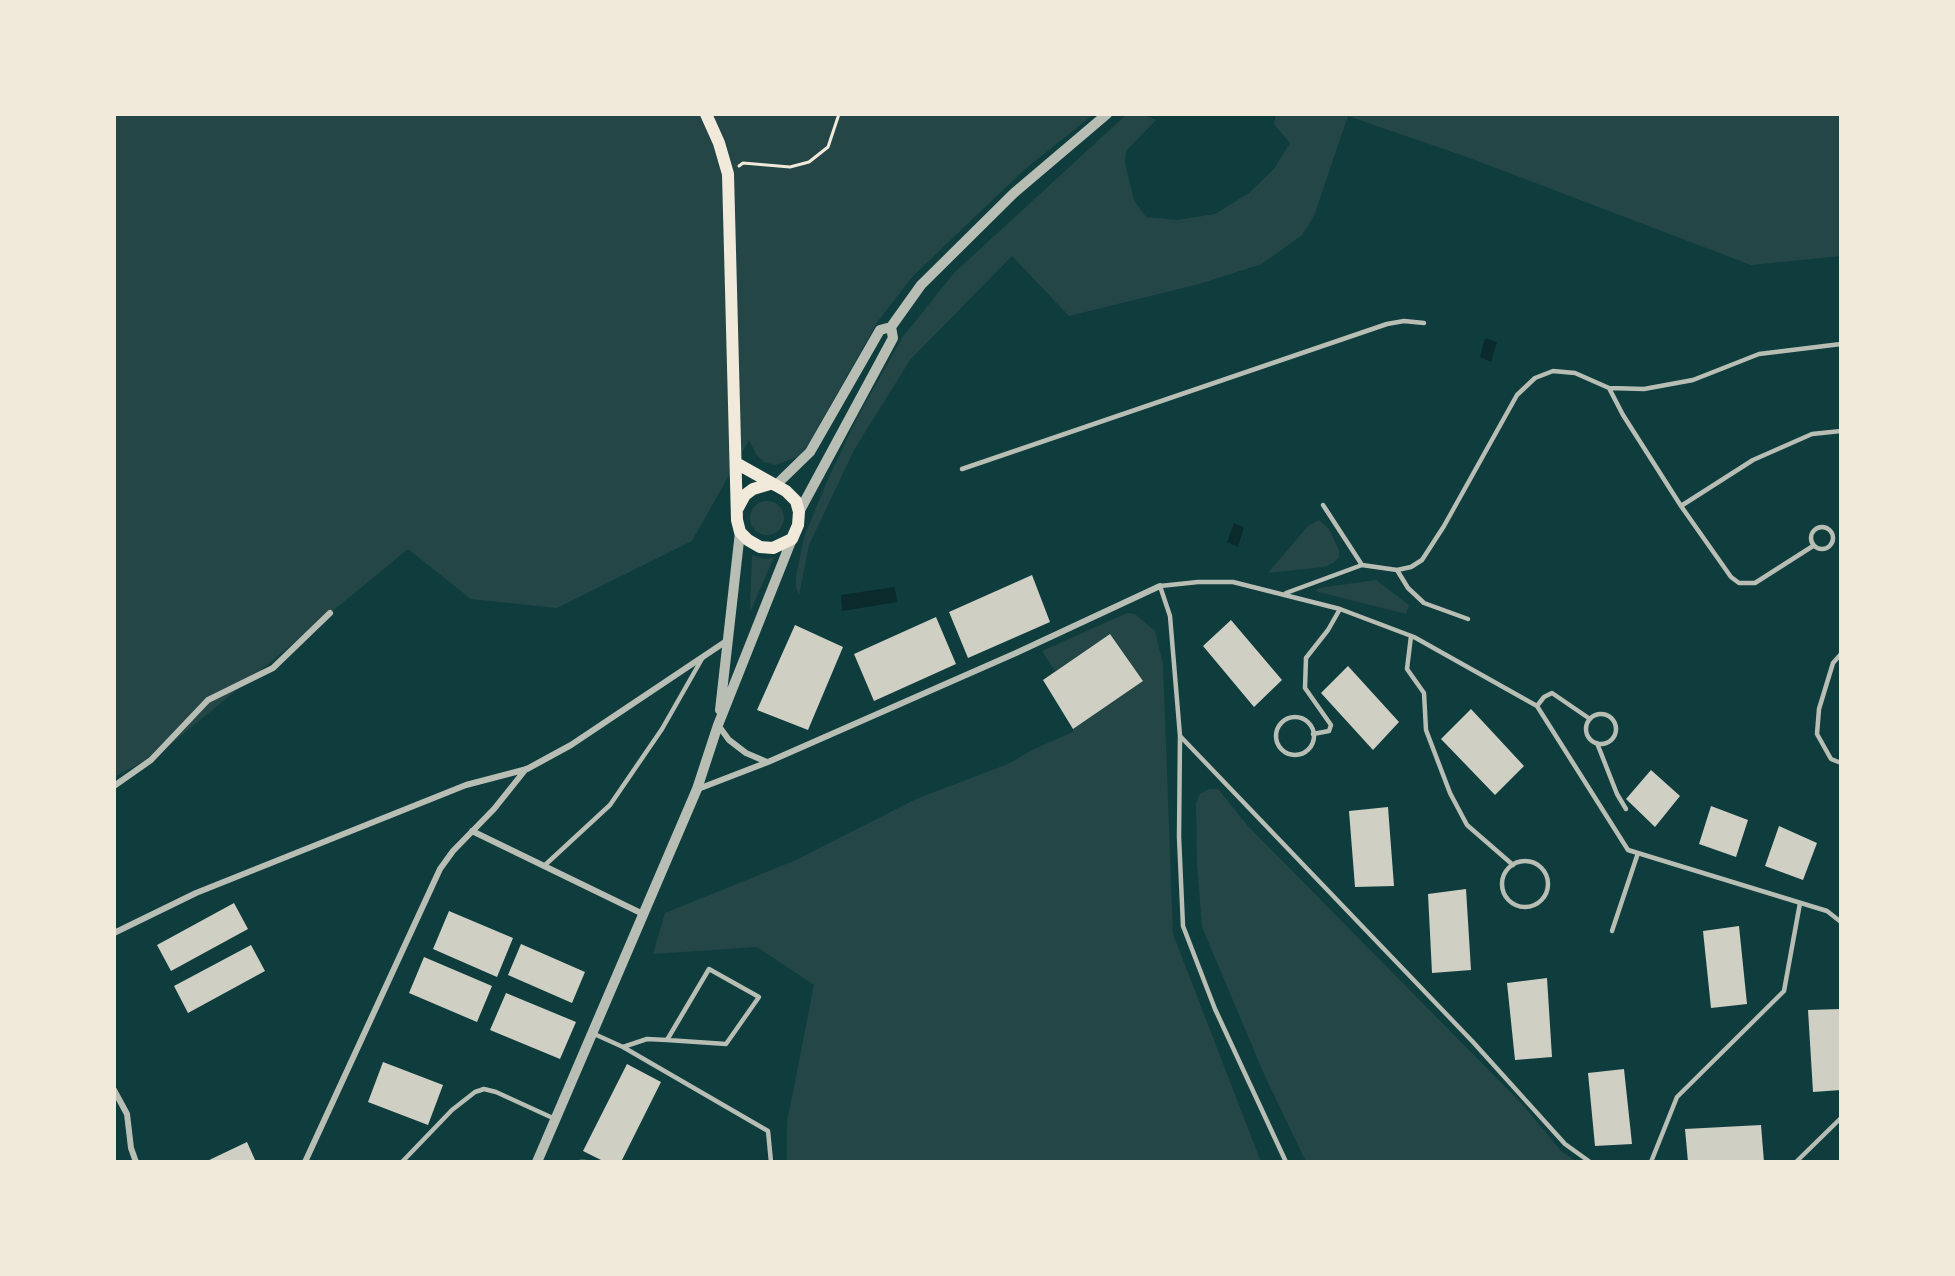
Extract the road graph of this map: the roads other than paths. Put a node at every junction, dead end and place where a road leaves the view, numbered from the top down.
1 (706, 114) edge
2 (1107, 114) edge
3 (1424, 323) dead end
4 (891, 327) junction
5 (1841, 344) edge
6 (1609, 388) junction
7 (1841, 431) edge
8 (736, 463) junction
9 (962, 469) dead end
10 (772, 485) junction
11 (1323, 505) dead end
12 (1681, 506) junction
13 (738, 508) junction
14 (799, 512) junction
15 (740, 532) junction
16 (792, 539) junction
17 (1814, 546) junction
18 (1362, 566) junction
19 (1396, 570) junction
20 (1160, 586) junction
21 (1285, 593) junction
22 (1340, 609) junction
23 (330, 613) dead end
24 (1468, 619) dead end
25 (1410, 636) junction
26 (729, 640) junction
27 (1841, 654) edge
28 (704, 657) junction
29 (1537, 706) junction
30 (1590, 719) junction
31 (718, 724) junction
32 (1313, 734) junction
33 (1180, 736) junction
34 (1597, 743) junction
35 (768, 762) junction
36 (1841, 763) edge
37 (527, 769) junction
38 (114, 786) edge
39 (697, 789) junction
40 (1626, 809) dead end
41 (472, 831) junction
42 (1638, 853) junction
43 (1513, 865) junction
44 (544, 866) junction
45 (1800, 903) junction
46 (643, 914) junction
47 (1841, 922) edge
48 (1612, 931) dead end
49 (114, 933) edge
50 (592, 1033) junction
51 (667, 1040) junction
52 (623, 1047) junction
53 (114, 1090) edge
54 (1841, 1118) edge
55 (555, 1119) junction
56 (136, 1162) edge
57 (305, 1162) edge
58 (402, 1162) edge
59 (537, 1162) edge
60 (580, 1162) edge
61 (585, 1162) edge
62 (771, 1162) edge
63 (1286, 1162) edge
64 (1590, 1162) edge
65 (1651, 1162) edge
66 (1796, 1162) edge

1 - 8 main road
2 - 4 street
3 - 9 lane
4 - 10 street
4 - 14 street
5 - 6 lane
6 - 12 lane
6 - 19 lane
7 - 12 lane
8 - 10 main road
8 - 13 main road
10 - 13 main road
10 - 14 main road
11 - 18 lane
12 - 17 lane
13 - 15 main road
14 - 16 main road
15 - 16 main road
15 - 26 street
16 - 31 street
17 - 17 lane
18 - 19 lane
18 - 21 lane
19 - 24 lane
20 - 21 lane
20 - 33 lane
20 - 35 street
21 - 22 lane
22 - 25 lane
22 - 32 lane
23 - 38 street
25 - 29 lane
25 - 43 lane
26 - 28 street
26 - 31 street
27 - 36 lane
28 - 37 street
28 - 44 lane
29 - 30 lane
29 - 42 lane
30 - 34 lane
30 - 34 lane
31 - 35 street
31 - 39 street
32 - 32 lane
33 - 63 lane
33 - 64 lane
34 - 40 lane
35 - 39 street
37 - 41 street
37 - 49 street
39 - 46 street
41 - 44 street
41 - 57 street
42 - 45 lane
42 - 48 lane
43 - 43 lane
44 - 46 street
45 - 47 lane
45 - 65 lane
46 - 50 street
50 - 52 lane
50 - 55 street
51 - 51 lane
51 - 52 lane
52 - 62 lane
53 - 56 street
54 - 66 lane
55 - 58 lane
55 - 59 street
60 - 61 lane

